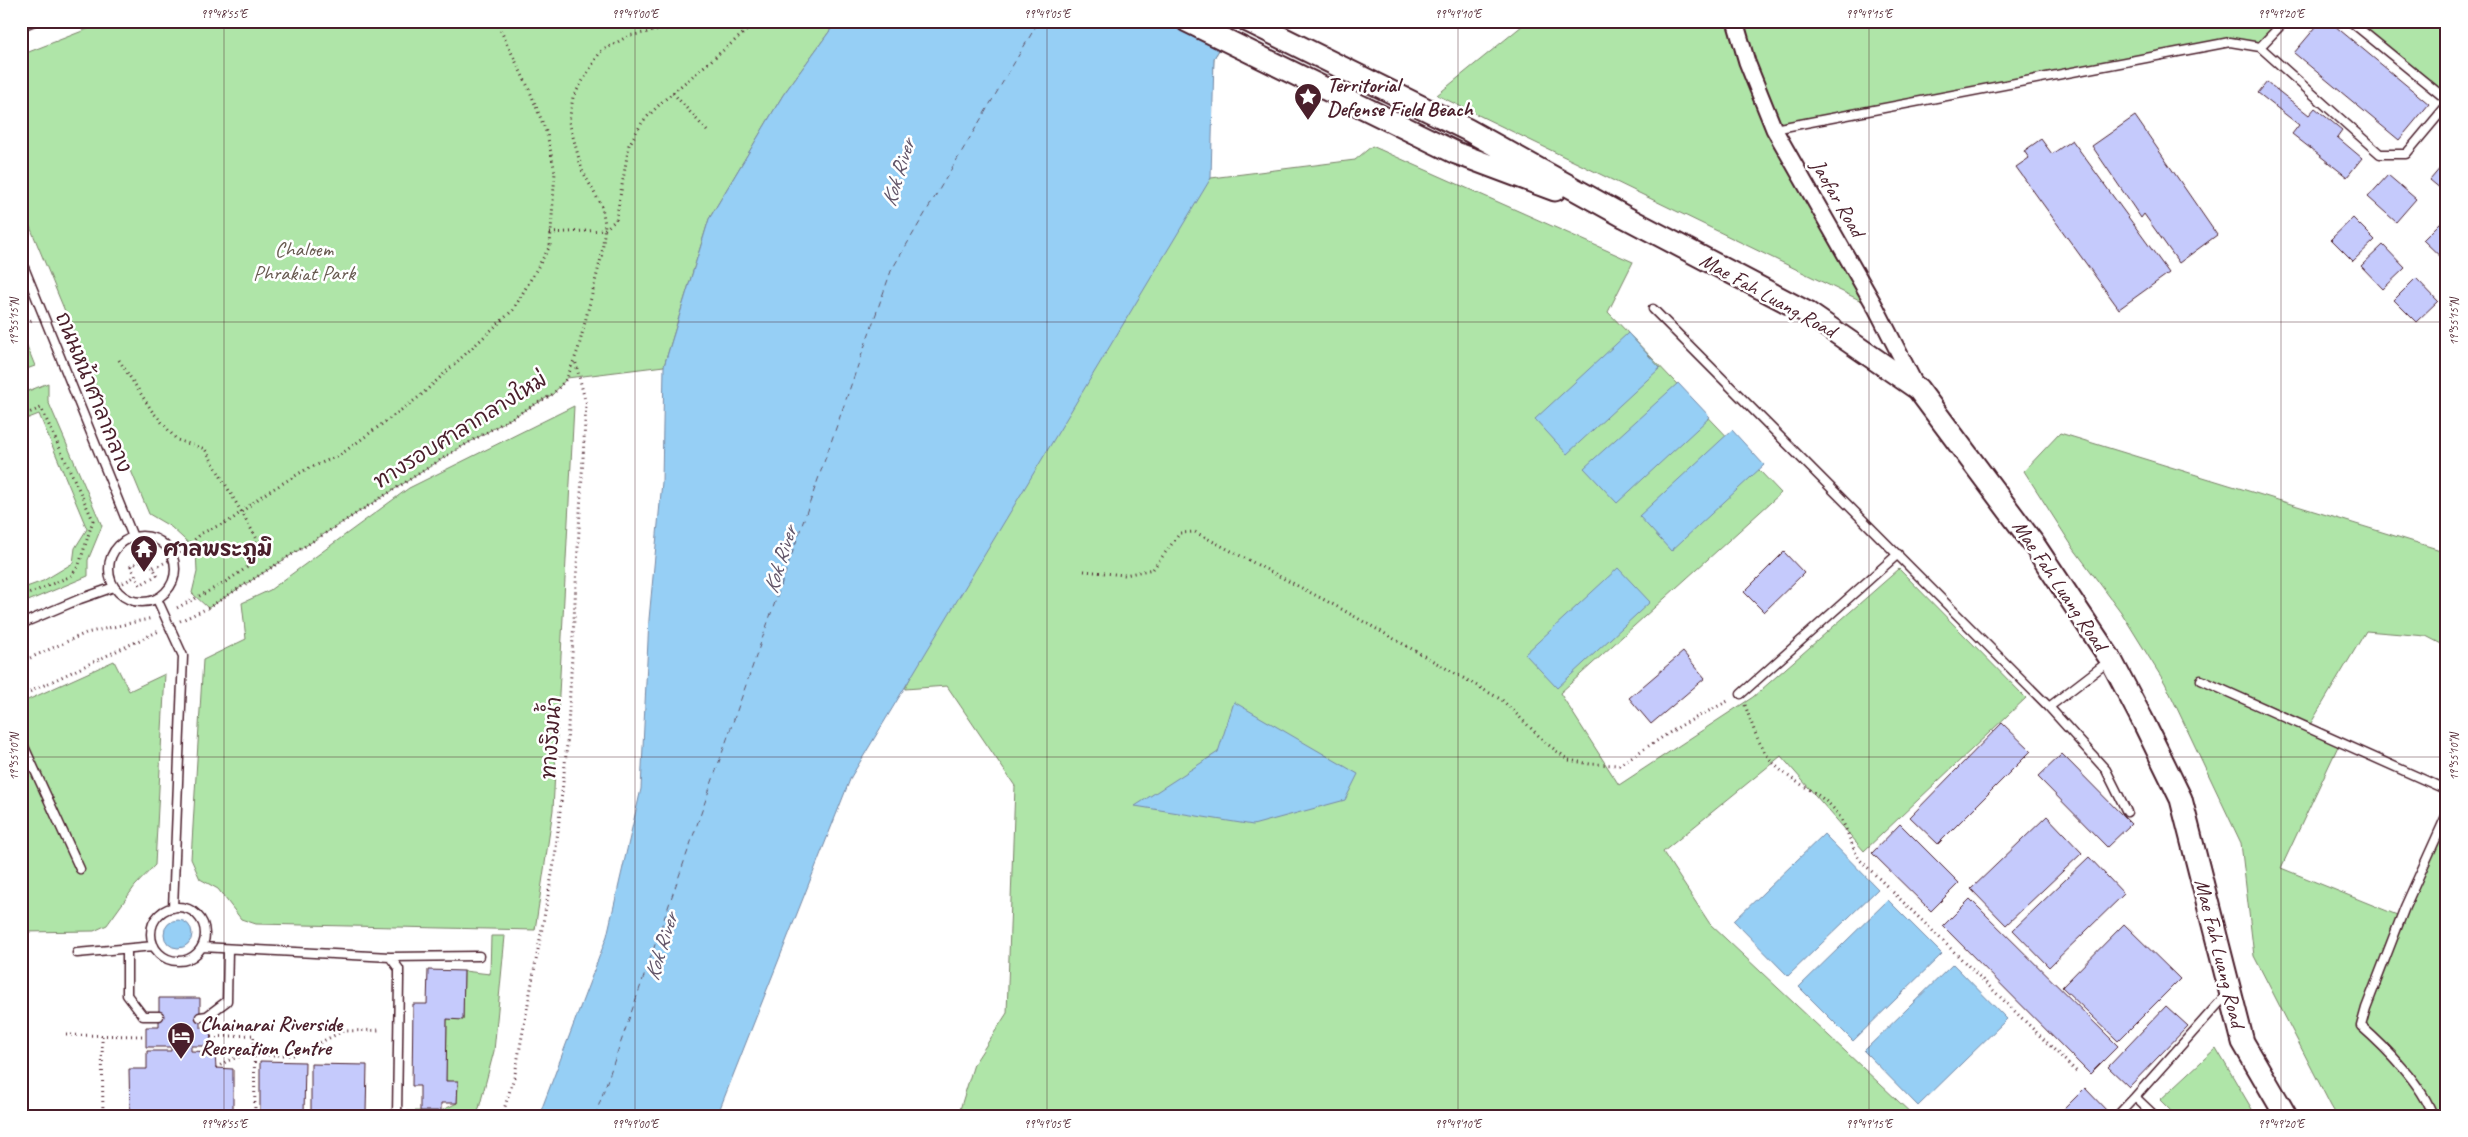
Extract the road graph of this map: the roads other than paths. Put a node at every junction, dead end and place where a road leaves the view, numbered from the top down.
1 (34, 21) edge
2 (1187, 21) edge
3 (1248, 21) edge
4 (1735, 21) edge
5 (2285, 21) edge
6 (2350, 21) edge
7 (21, 26) edge
8 (2260, 47) junction
9 (2447, 100) edge
10 (2447, 105) edge
11 (1774, 129) junction
12 (1625, 217) junction
13 (21, 260) edge
14 (1653, 309) dead end
15 (1918, 389) junction
16 (134, 537) junction
17 (1898, 554) junction
18 (114, 587) junction
19 (157, 599) junction
20 (21, 624) edge
21 (2111, 660) junction
22 (2201, 680) dead end
23 (1741, 694) road end
24 (2049, 707) junction
25 (21, 740) edge
26 (2447, 790) edge
27 (2127, 812) dead end
28 (2447, 814) edge
29 (80, 869) dead end
30 (174, 908) junction
31 (154, 946) junction
32 (202, 947) junction
33 (127, 949) junction
34 (228, 949) junction
35 (77, 953) dead end
36 (479, 956) dead end
37 (390, 958) junction
38 (2230, 992) junction
39 (159, 1016) dead end
40 (200, 1017) dead end
41 (2135, 1097) junction
42 (397, 1116) edge
43 (2116, 1116) edge
44 (2155, 1116) edge
45 (2286, 1116) edge
46 (2433, 1116) edge

1 - 7 lane
2 - 12 street, Mae Fah Luang Road
3 - 12 street, Mae Fah Luang Road
4 - 11 street, Jaofar Road
5 - 8 lane
6 - 9 lane
8 - 10 lane
8 - 11 lane
11 - 15 street, Jaofar Road
12 - 15 street, Mae Fah Luang Road
13 - 16 lane, ถนนหน้าศาลากลาง
14 - 17 lane
15 - 21 street, Mae Fah Luang Road
16 - 18 lane
16 - 19 lane
17 - 23 lane
17 - 24 lane
18 - 19 lane
18 - 20 lane
19 - 30 lane
21 - 24 lane
21 - 38 street, Mae Fah Luang Road
22 - 26 lane
24 - 27 lane
25 - 29 lane
28 - 46 lane
30 - 31 lane
30 - 32 lane
31 - 32 lane
31 - 33 lane
32 - 34 lane
33 - 35 lane
33 - 39 lane
34 - 37 lane
34 - 40 lane
36 - 37 lane
37 - 42 lane
38 - 41 lane
38 - 45 street, Mae Fah Luang Road
41 - 43 lane
41 - 44 lane

